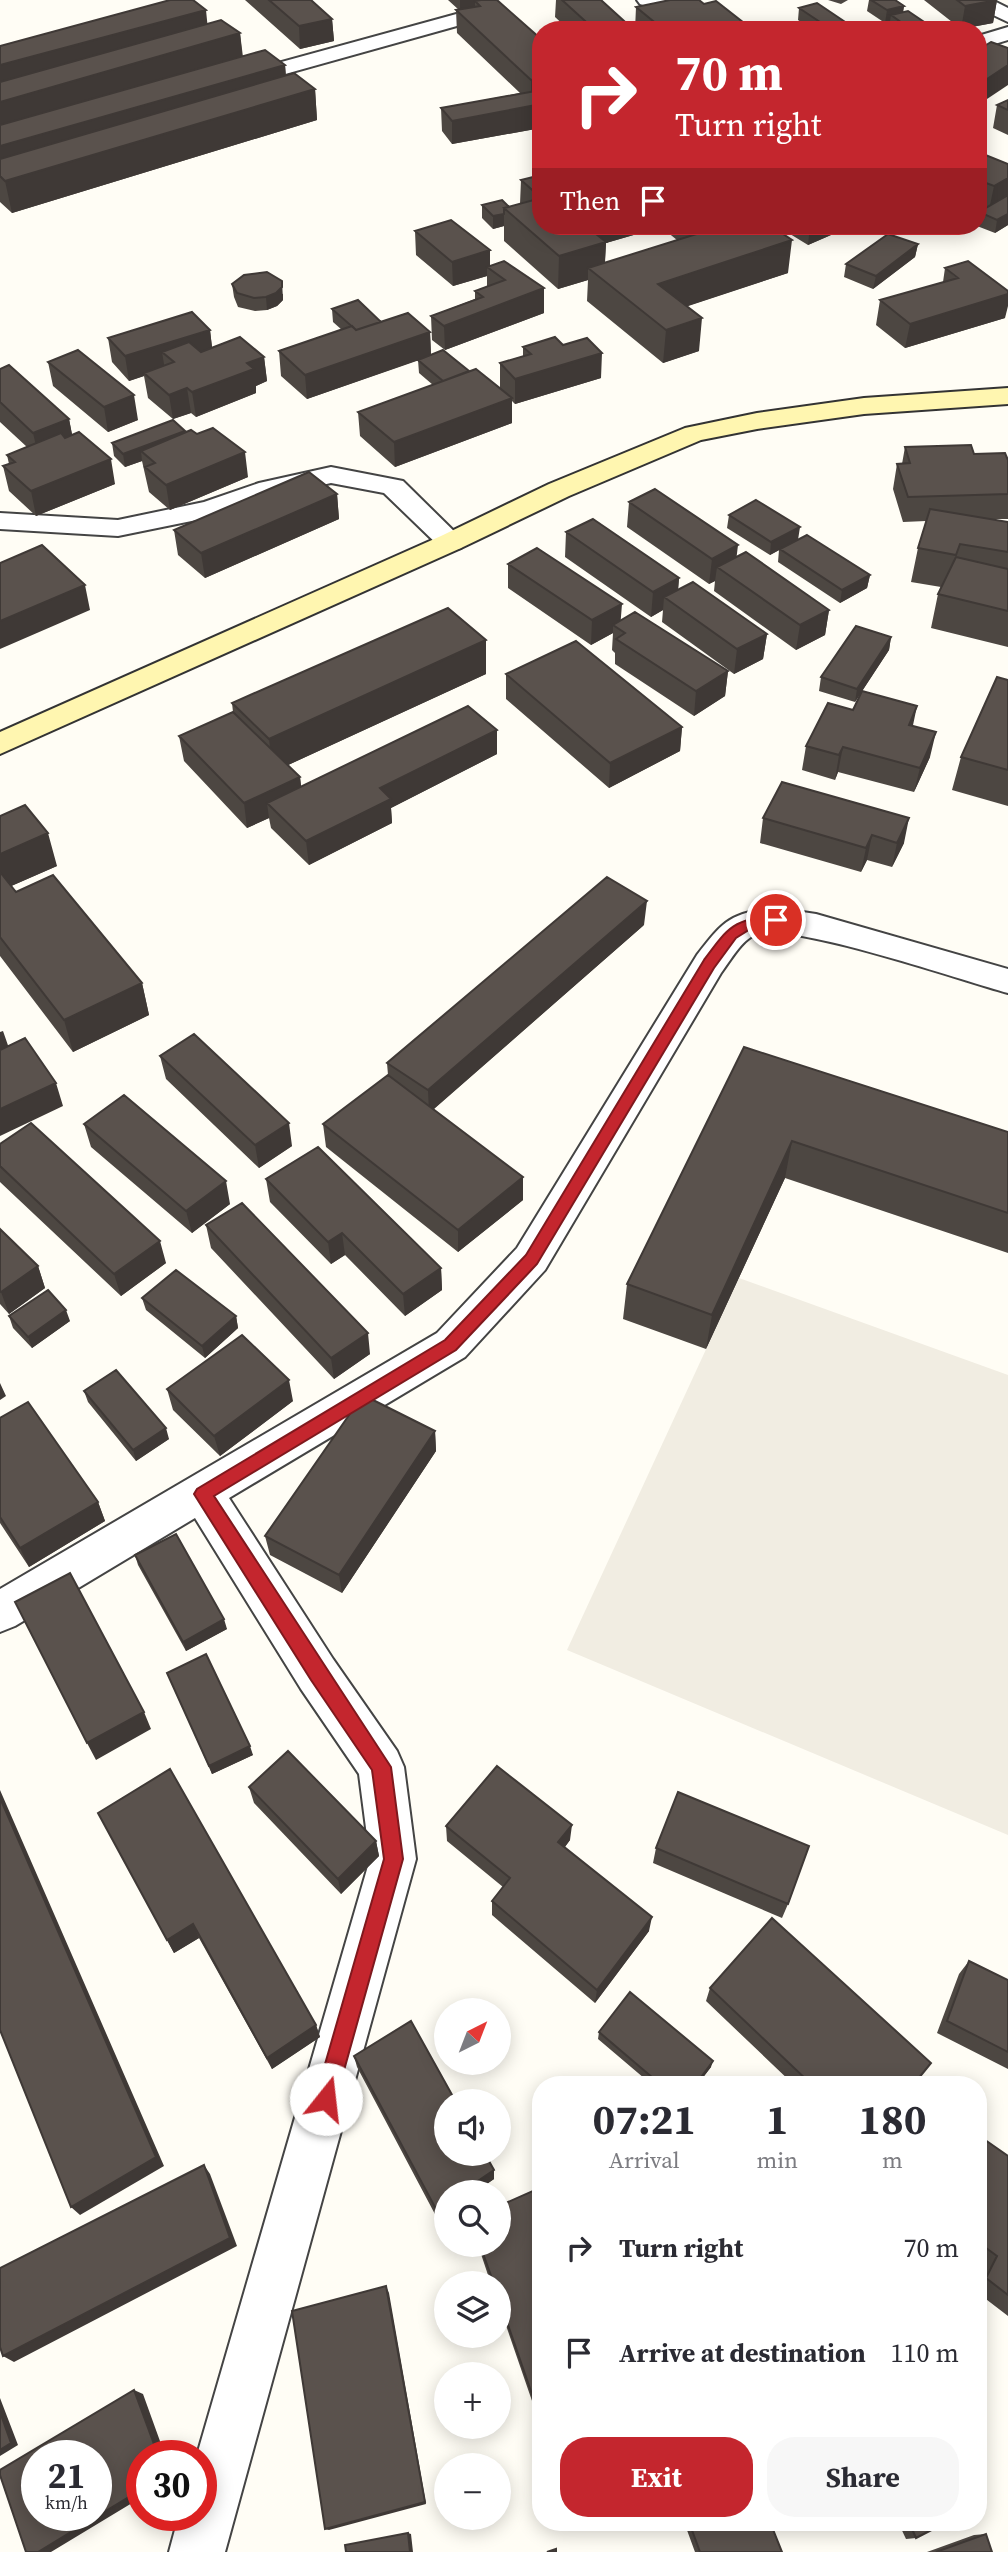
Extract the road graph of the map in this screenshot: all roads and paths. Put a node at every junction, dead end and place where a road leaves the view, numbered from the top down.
1 (647, 0) edge
2 (977, 0) edge
3 (482, 13) edge
4 (1008, 16) edge
5 (710, 21) edge
6 (1008, 33) edge
7 (987, 40) edge
8 (220, 86) edge
9 (1008, 396) edge
10 (0, 521) edge
11 (451, 542) junction
12 (0, 744) edge
13 (1008, 981) edge
14 (203, 1494) junction
15 (0, 1612) edge
16 (197, 2552) edge

1 - 5 street
2 - 4 street
3 - 8 street
6 - 7 street
9 - 11 street
10 - 11 street
11 - 12 street
13 - 14 street
14 - 15 street
14 - 16 street

